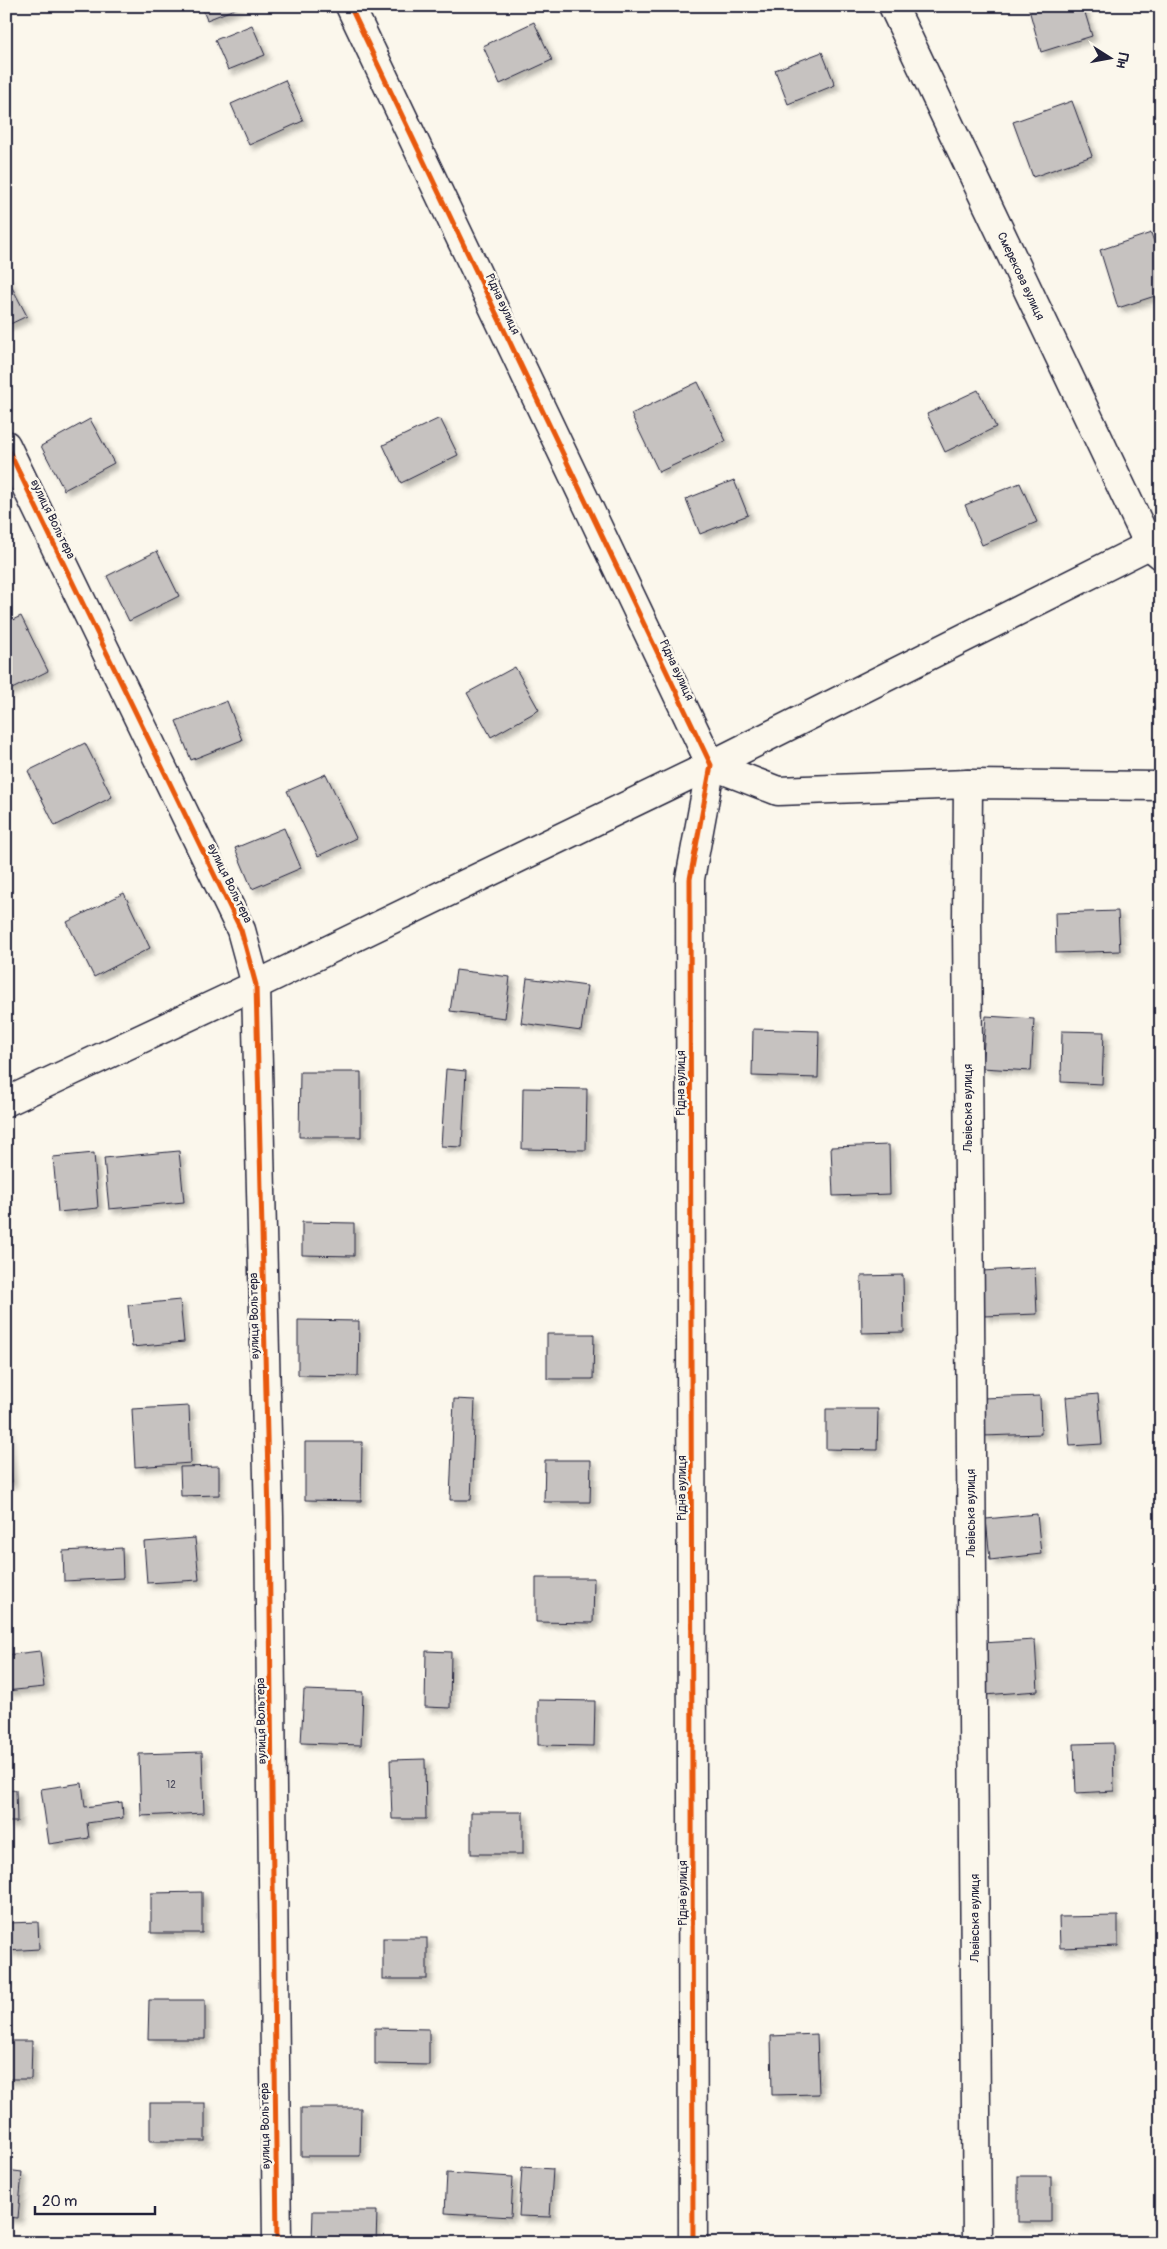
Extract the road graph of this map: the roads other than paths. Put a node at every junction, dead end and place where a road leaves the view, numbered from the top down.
1 (350, 6) edge
2 (893, 6) edge
3 (6, 445) edge
4 (1157, 546) edge
5 (711, 765) junction
6 (968, 784) junction
7 (1161, 786) edge
8 (256, 985) junction
9 (6, 1102) edge
10 (276, 2243) edge
11 (694, 2243) edge
12 (977, 2243) edge

1 - 5 street, Рідна вулиця
2 - 4 street, Смерекова вулиця
3 - 8 street, вулиця Вольтера
4 - 5 street
5 - 6 street
5 - 8 street
5 - 11 street, Рідна вулиця
6 - 7 street
6 - 12 street, Львівська вулиця
8 - 9 street
8 - 10 street, вулиця Вольтера

